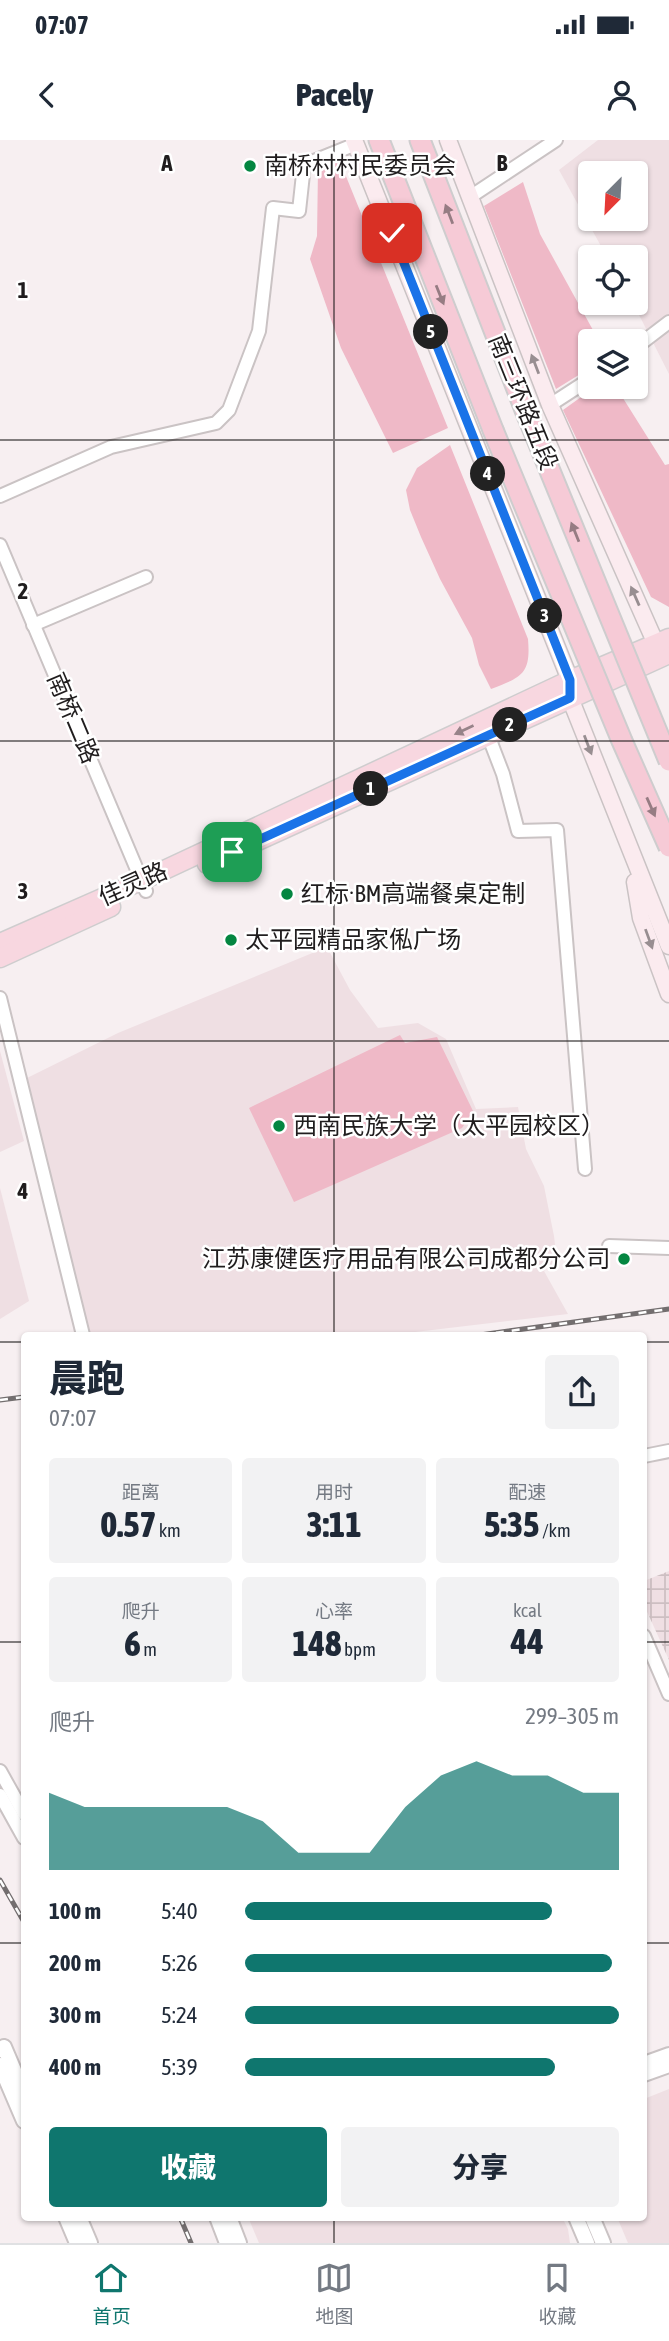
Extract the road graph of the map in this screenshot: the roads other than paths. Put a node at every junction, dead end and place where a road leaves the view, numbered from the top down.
1 (379, 140) edge
2 (420, 140) edge
3 (448, 140) edge
4 (556, 140) edge
5 (355, 142) edge
6 (470, 197) junction
7 (669, 322) edge
8 (648, 338) edge
9 (578, 387) edge
10 (550, 405) junction
11 (0, 496) edge
12 (0, 545) edge
13 (146, 577) dead end
14 (33, 625) junction
15 (666, 650) edge
16 (570, 689) junction
17 (488, 735) junction
18 (669, 761) edge
19 (629, 848) junction
20 (669, 848) edge
21 (145, 886) junction
22 (0, 943) edge
23 (669, 946) edge
24 (0, 958) edge
25 (669, 994) edge
26 (0, 998) edge
27 (585, 1169) dead end
28 (610, 1247) dead end
29 (669, 1248) edge
30 (82, 1332) edge
31 (669, 1451) edge
32 (647, 1455) edge
33 (647, 1643) edge
34 (669, 1694) edge
35 (0, 1771) edge
36 (0, 1795) edge
37 (21, 1809) edge
38 (21, 1833) edge
39 (1, 2045) edge
40 (669, 2055) edge
41 (647, 2063) edge
42 (0, 2065) edge
43 (669, 2065) edge
44 (647, 2073) edge
45 (21, 2088) edge
46 (21, 2114) edge
47 (68, 2221) edge
48 (81, 2221) edge
49 (219, 2221) edge
50 (231, 2221) edge
51 (578, 2221) edge
52 (594, 2221) edge
53 (77, 2243) edge
54 (90, 2243) edge
55 (227, 2243) edge
56 (239, 2243) edge
57 (587, 2243) edge
58 (603, 2243) edge

1 -> 20 highway, 南三环路五段, bridge
18 -> 2 highway, 南三环路五段, bridge
3 - 6 main road
4 - 6 street
5 - 11 street
5 - 16 main road
10 -> 6 main road
7 - 8 street
9 - 10 street
15 -> 10 main road
12 - 14 street, 南桥二路
13 - 14 street
14 - 21 street, 南桥二路
15 - 16 main road
16 - 17 main road, 佳灵路
16 -> 19 main road
16 -> 21 main road, 佳灵路
17 - 21 main road, 佳灵路
17 - 27 street
19 - 23 main road
19 -> 25 main road
21 - 22 main road, 佳灵路
21 - 24 main road, 佳灵路
26 - 30 street
28 - 29 street
31 - 32 street
33 - 34 street
35 - 37 street
36 - 38 street
39 - 45 street
40 - 41 street
42 - 46 street
43 - 44 street
47 - 53 street
48 - 54 street
49 - 55 street
50 - 56 street
51 - 57 street
52 - 58 street

